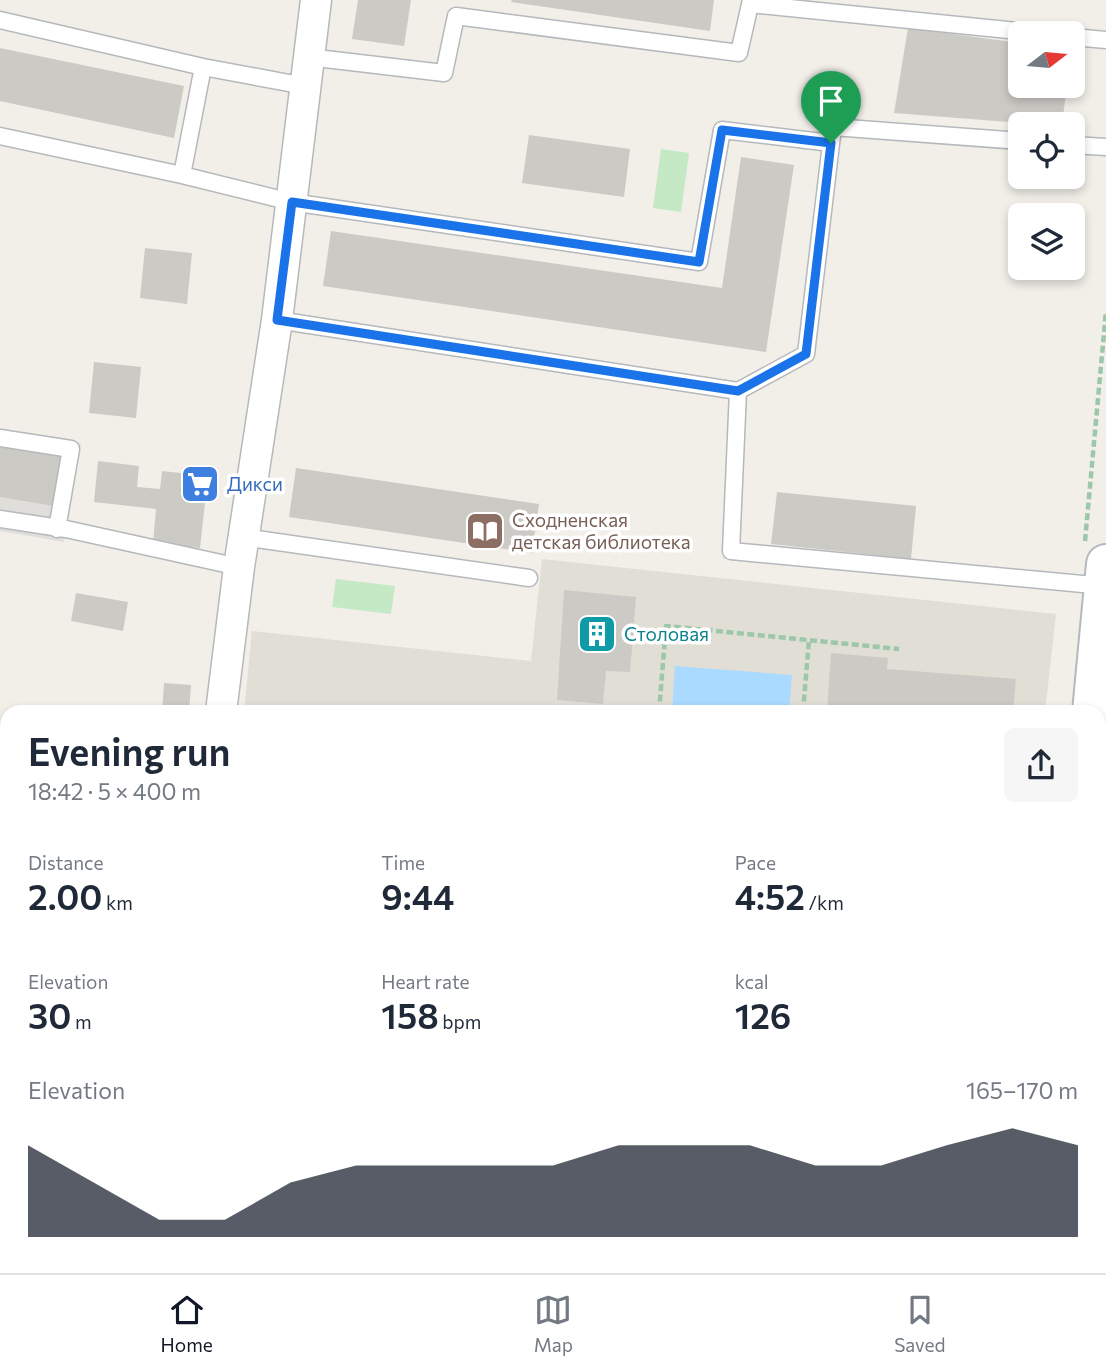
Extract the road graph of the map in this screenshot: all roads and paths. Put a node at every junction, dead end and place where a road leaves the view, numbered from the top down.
1 (316, 0) edge
2 (750, 2) edge
3 (0, 20) edge
4 (1008, 30) edge
5 (1085, 38) edge
6 (1106, 40) edge
7 (309, 57) junction
8 (204, 67) junction
9 (305, 86) junction
10 (0, 136) edge
11 (1008, 140) edge
12 (831, 143) junction
13 (1085, 146) edge
14 (1106, 147) edge
15 (182, 175) junction
16 (292, 202) junction
17 (1106, 311) edge
18 (277, 320) junction
19 (738, 391) junction
20 (0, 438) edge
21 (0, 519) edge
22 (57, 528) junction
23 (243, 537) junction
24 (239, 567) junction
25 (529, 578) dead end
26 (1097, 578) edge
27 (809, 640) junction
28 (899, 649) dead end
29 (222, 705) edge
30 (660, 705) edge
31 (804, 705) edge
32 (1092, 705) edge

1 - 7 street
2 - 4 lane
2 - 7 lane
3 - 8 lane
5 - 6 lane
7 - 9 street
8 - 9 lane
8 - 15 lane
9 - 16 street
10 - 15 lane
11 - 12 lane
12 - 16 lane
12 - 19 lane
13 - 14 lane
15 - 16 lane
16 - 18 street
17 - 26 path
18 - 19 lane
18 - 23 street
19 - 26 lane
20 - 22 lane
21 - 22 lane
22 - 24 lane
23 - 24 street
23 - 25 lane
24 - 29 street
26 - 32 street
27 - 28 path
27 - 30 path
27 - 31 path

